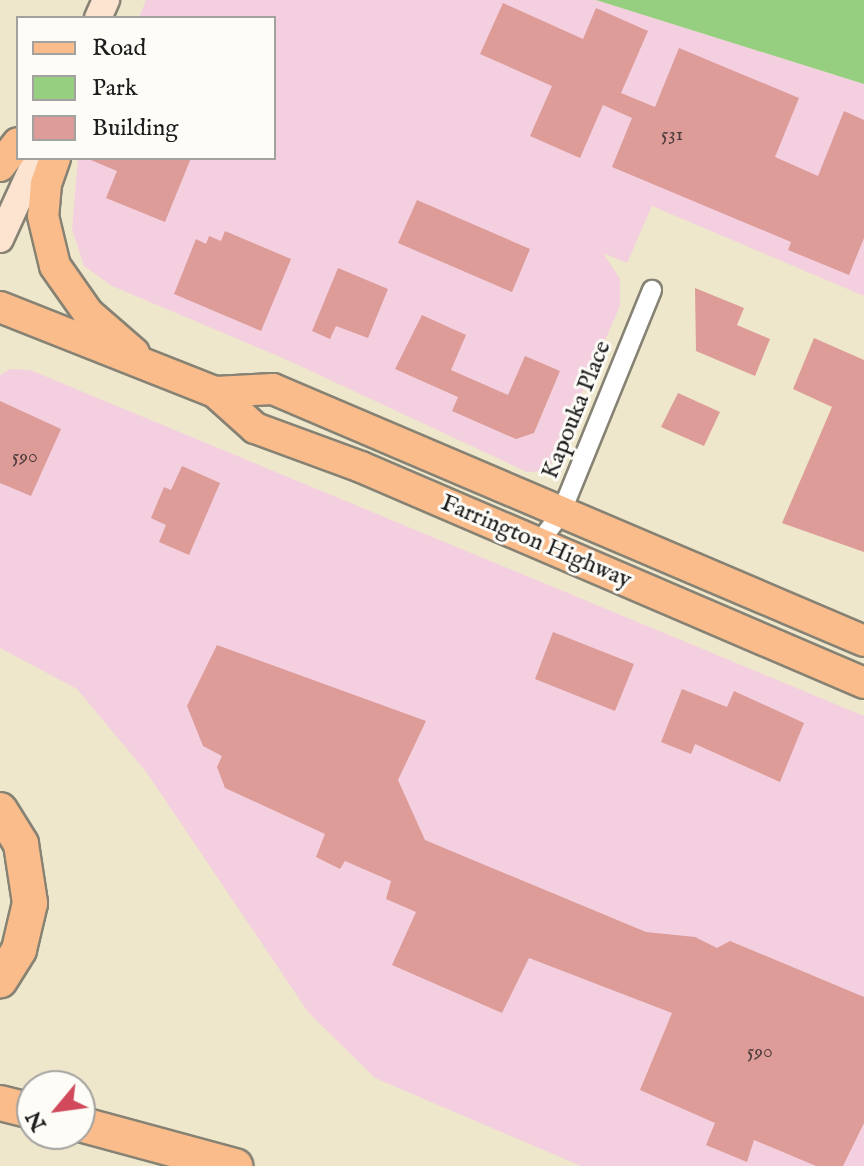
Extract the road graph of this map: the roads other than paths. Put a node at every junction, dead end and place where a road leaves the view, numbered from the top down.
1 (16, 146) edge
2 (36, 160) edge
3 (55, 160) edge
4 (0, 166) edge
5 (0, 239) edge
6 (652, 290) dead end
7 (0, 307) edge
8 (155, 368) junction
9 (215, 392) junction
10 (561, 513) junction
11 (538, 544) junction
12 (864, 641) edge
13 (864, 683) edge
14 (0, 810) edge
15 (0, 980) edge
16 (96, 1128) edge
17 (235, 1166) edge

1 - 4 main road
2 - 5 main road
3 - 8 main road
6 - 10 street, Kapouka Place
7 - 8 main road, Farrington Highway
8 - 9 main road, Farrington Highway
9 - 10 main road, Farrington Highway
9 - 11 main road, Farrington Highway
10 - 11 street, Kapouka Place
10 - 12 main road, Farrington Highway
11 - 13 main road, Farrington Highway
14 - 15 highway
16 - 17 highway

